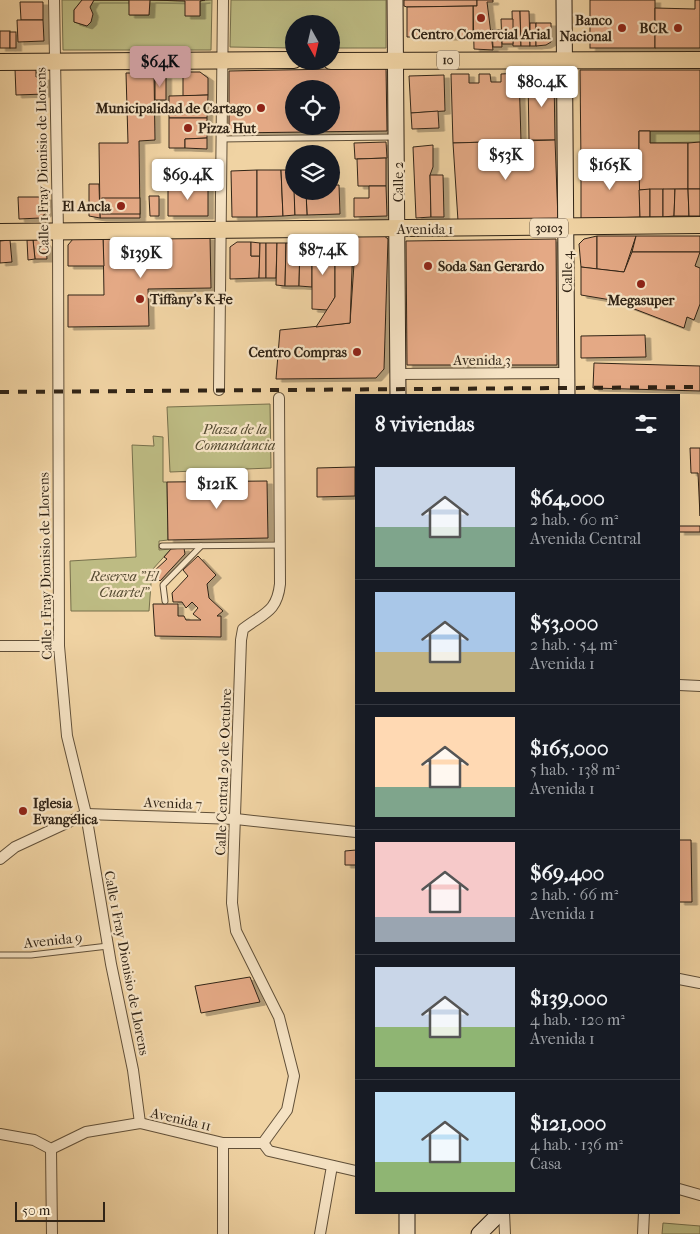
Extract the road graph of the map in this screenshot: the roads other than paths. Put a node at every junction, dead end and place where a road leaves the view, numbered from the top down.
1 (54, 0) edge
2 (223, 0) edge
3 (396, 0) edge
4 (564, 0) edge
5 (565, 59) junction
6 (222, 60) junction
7 (285, 60) edge
8 (340, 60) edge
9 (700, 60) edge
10 (396, 61) junction
11 (0, 62) edge
12 (55, 62) junction
13 (398, 137) junction
14 (221, 139) junction
15 (700, 225) edge
16 (567, 227) junction
17 (398, 229) junction
18 (220, 230) junction
19 (0, 232) edge
20 (58, 232) junction
21 (567, 373) junction
22 (398, 374) junction
23 (219, 390) dead end
24 (398, 394) edge
25 (567, 394) edge
26 (280, 398) dead end
27 (280, 545) junction
28 (162, 546) dead end
29 (200, 546) junction
30 (165, 601) dead end
31 (0, 646) edge
32 (59, 646) junction
33 (680, 685) edge
34 (700, 686) edge
35 (86, 814) junction
36 (236, 819) junction
37 (355, 832) edge
38 (0, 859) edge
39 (108, 946) junction
40 (0, 955) edge
41 (680, 979) edge
42 (700, 983) edge
43 (140, 1123) junction
44 (0, 1134) edge
45 (223, 1143) junction
46 (263, 1143) junction
47 (51, 1149) junction
48 (332, 1166) junction
49 (355, 1171) edge
50 (680, 1189) edge
51 (700, 1195) edge
52 (407, 1214) edge
53 (500, 1214) edge
54 (502, 1214) edge
55 (644, 1214) edge
56 (52, 1234) edge
57 (223, 1234) edge
58 (320, 1234) edge
59 (408, 1234) edge
60 (479, 1234) edge
61 (505, 1234) edge
62 (643, 1234) edge

1 - 12 street, Calle 1 Fray Dionisio de Llorens
2 - 6 street
3 - 10 street, Calle 2
4 - 5 street, Calle 4
5 - 9 main road, 10
5 - 10 main road, 10
5 - 16 street, Calle 4
6 - 7 main road
6 - 12 main road
6 - 14 street
8 - 10 main road, 10
10 - 13 street, Calle 2
11 - 12 main road
12 - 20 street, Calle 1 Fray Dionisio de Llorens
13 - 14 lane
13 - 17 street, Calle 2
14 - 18 street
15 - 16 main road, Avenida 1 / 30103
16 - 17 main road, Avenida 1 / 30103
16 - 21 street, Calle 4
17 - 18 main road, Avenida 1 / 30103
17 - 22 street, Calle 2
18 - 20 main road, Avenida 1 / 30103
18 - 23 street
19 - 20 main road, Avenida 1 / 30103
20 - 32 street, Calle 1 Fray Dionisio de Llorens
21 - 22 street, Avenida 3
21 - 25 street, Calle 4
22 - 24 street, Calle 2
26 - 27 street, Calle Central 29 de Octubre
27 - 29 lane
27 - 36 street, Calle Central 29 de Octubre
28 - 29 lane
29 - 30 lane
31 - 32 street
32 - 35 street, Calle 1 Fray Dionisio de Llorens
33 - 34 street
35 - 36 street, Avenida 7
35 - 38 street, Avenida 7
35 - 39 street, Calle 1 Fray Dionisio de Llorens
36 - 37 street, Avenida 7
36 - 46 street, Calle Central 29 de Octubre
39 - 40 lane, Avenida 9
39 - 43 street, Calle 1 Fray Dionisio de Llorens
41 - 42 street
43 - 45 street, Avenida 11
43 - 47 street, Avenida 11
44 - 47 street
45 - 46 street, Avenida 11
45 - 57 street
46 - 48 street, Avenida 11
47 - 56 street
48 - 49 street, Avenida 11
48 - 58 street
50 - 51 street
52 - 59 street
53 - 60 street
54 - 61 street
55 - 62 street

